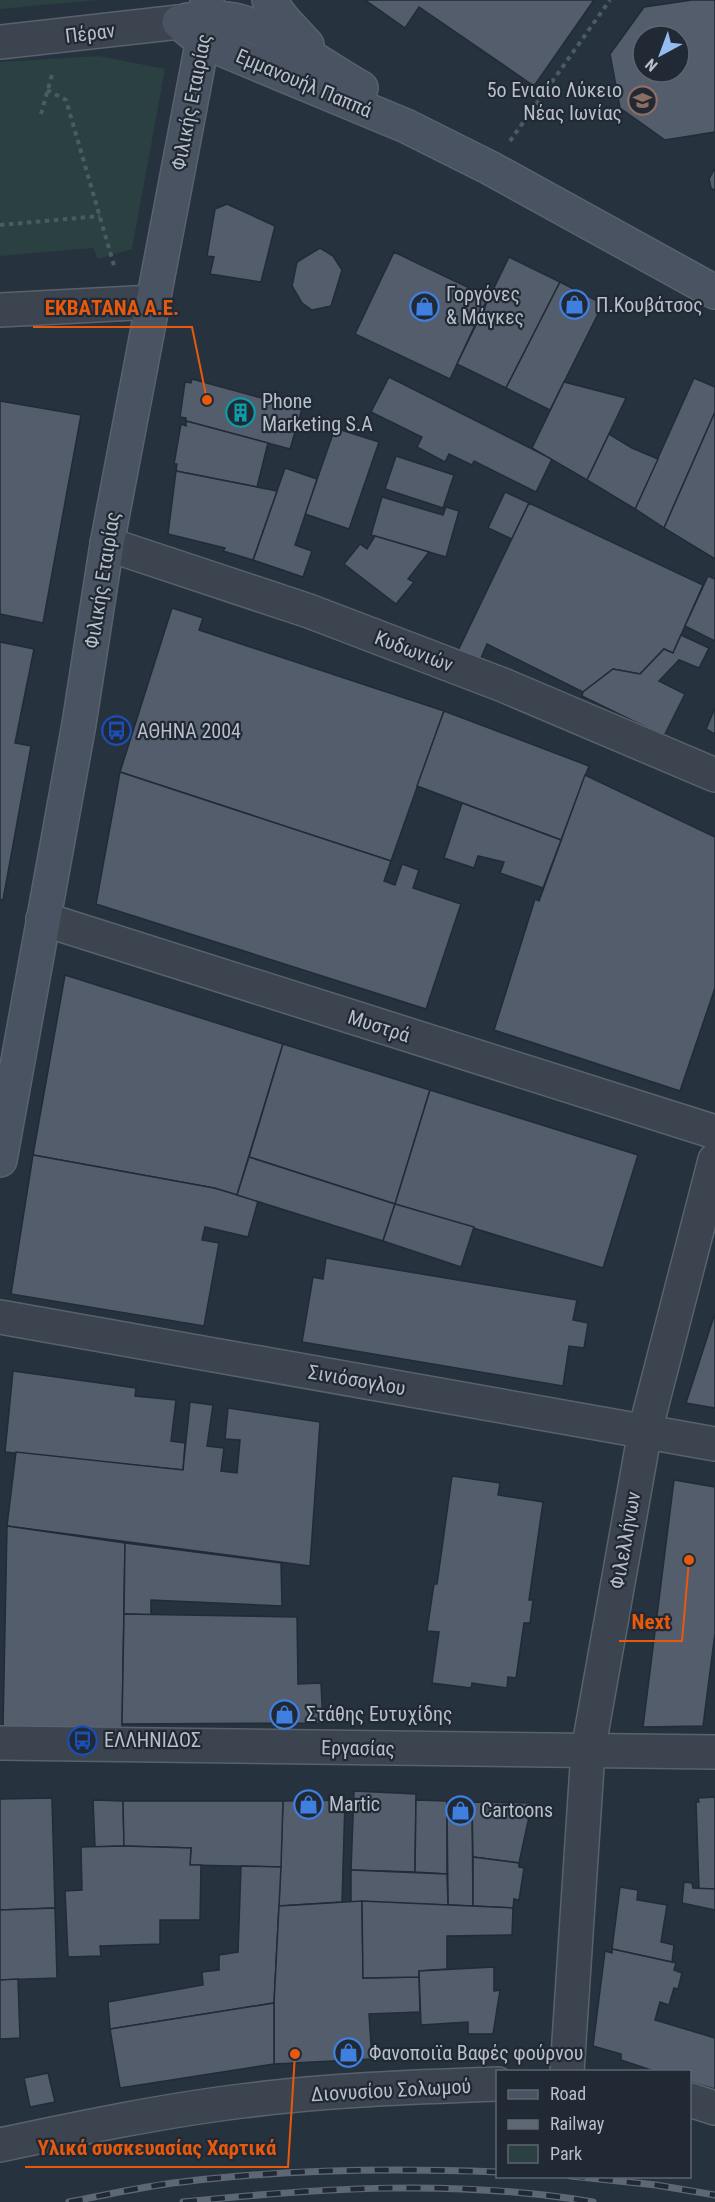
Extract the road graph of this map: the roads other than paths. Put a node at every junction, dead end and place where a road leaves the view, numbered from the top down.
1 (269, 0) edge
2 (195, 16) edge
3 (0, 42) edge
4 (333, 72) junction
5 (406, 126) junction
6 (715, 292) edge
7 (139, 303) junction
8 (0, 310) edge
9 (107, 544) junction
10 (715, 775) edge
11 (43, 919) junction
12 (715, 1132) edge
13 (0, 1160) edge
14 (715, 1160) edge
15 (0, 1317) edge
16 (645, 1431) junction
17 (715, 1444) edge
18 (0, 1743) edge
19 (588, 1751) junction
20 (715, 1752) edge
21 (567, 2070) edge
22 (496, 2085) edge
23 (691, 2100) edge
24 (715, 2108) edge
25 (0, 2145) edge

1 - 4 street
2 - 3 street, Πέραν
2 - 4 street, Εμμανουήλ Παππά
2 - 5 street, Εμμανουήλ Παππά
2 - 7 street, Φιλικής Εταιρίας
4 - 5 street, Εμμανουήλ Παππά
5 - 6 street, Εμμανουήλ Παππά
7 - 8 street
7 - 9 street, Φιλικής Εταιρίας
9 - 10 street, Κυδωνιών
9 - 11 street, Φιλικής Εταιρίας
11 - 12 street, Μυστρά
11 - 13 street, Φιλικής Εταιρίας
14 - 16 street, Φιλελλήνων
15 - 16 street, Σινιόσογλου
16 - 17 street, Σινιόσογλου
16 - 19 street, Φιλελλήνων
18 - 19 street, Εργασίας
19 - 20 street, Εργασίας
19 - 21 street, Φιλελλήνων
22 - 25 street, Διονυσίου Σολωμού
23 - 24 street

